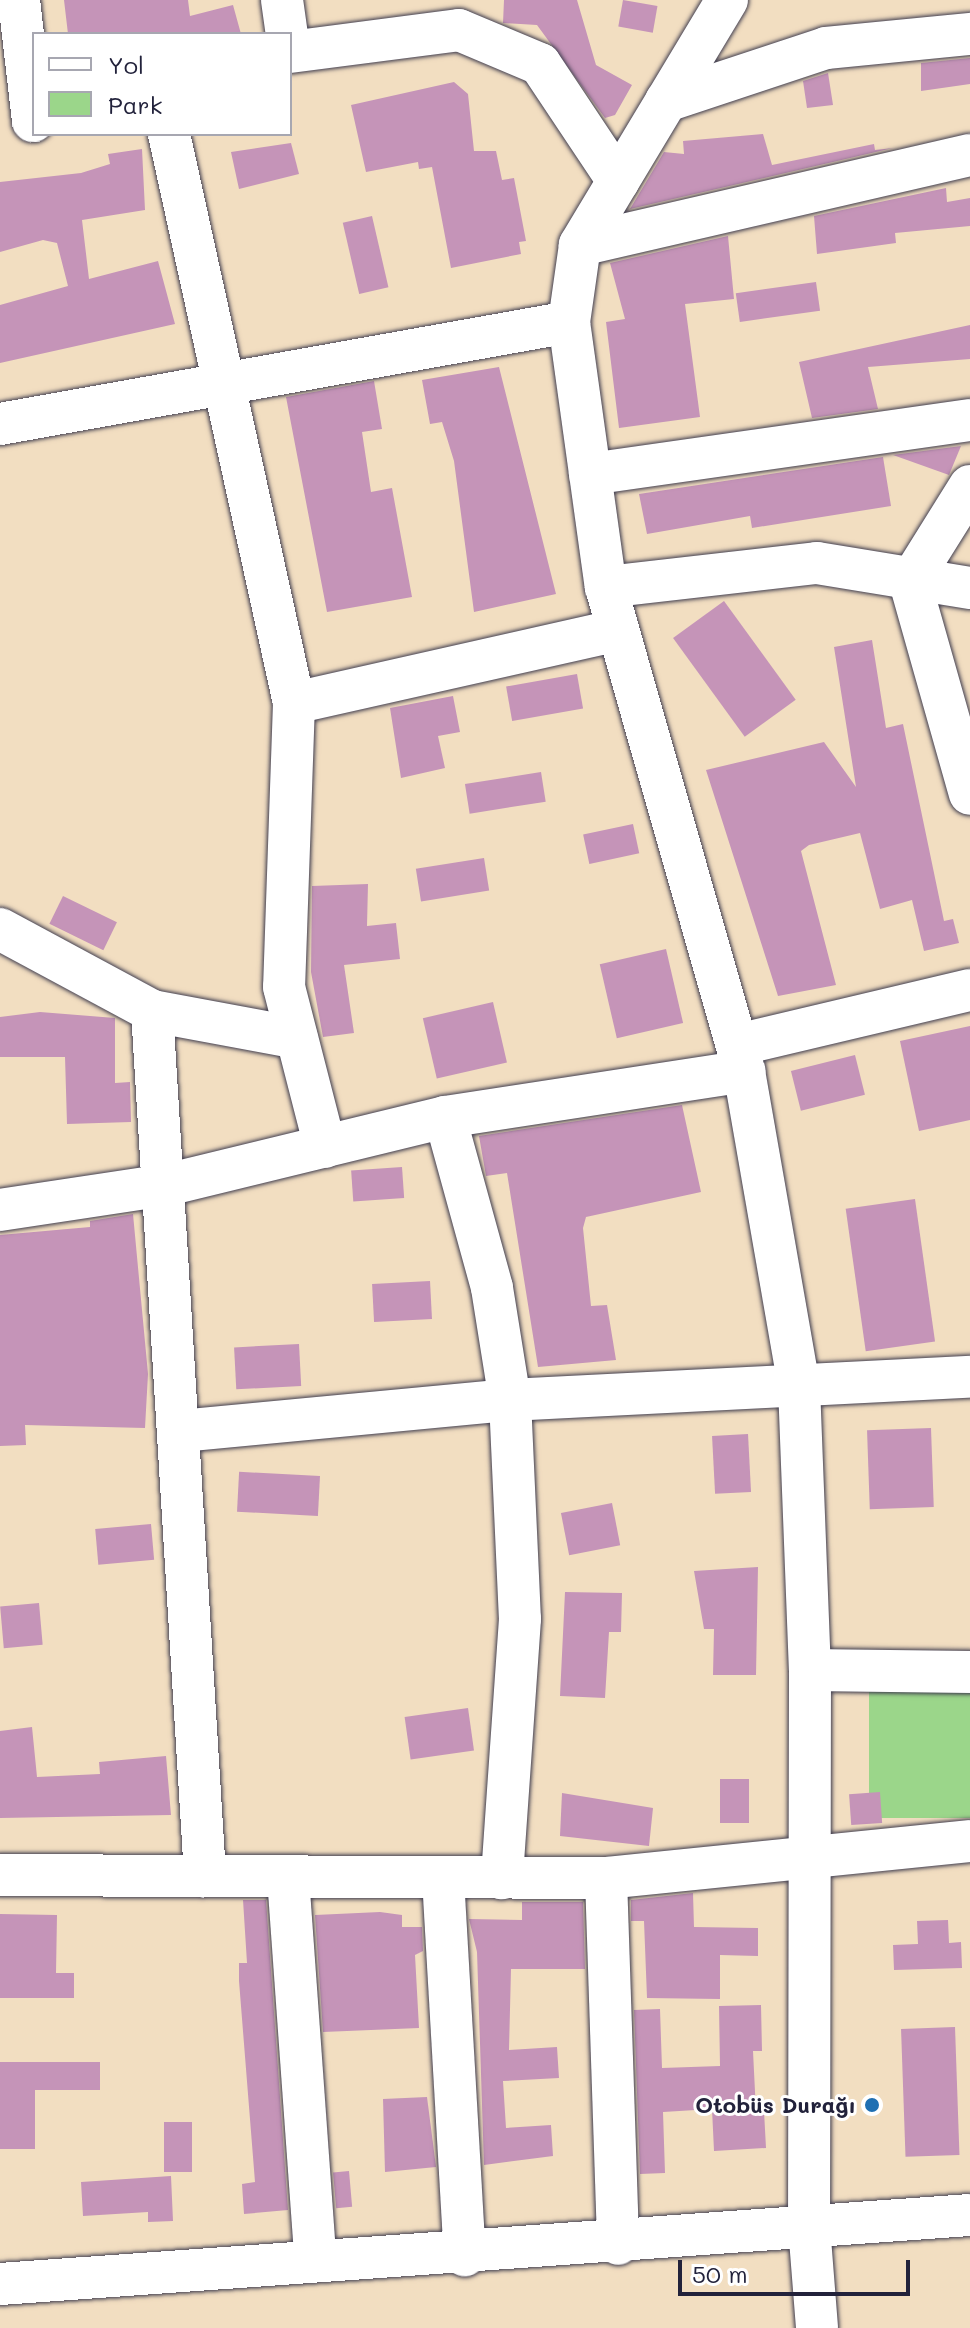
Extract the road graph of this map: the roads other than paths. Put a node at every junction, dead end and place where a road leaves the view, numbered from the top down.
1 (19, 0) edge
2 (282, 0) edge
3 (727, 0) edge
4 (287, 32) edge
5 (970, 34) edge
6 (292, 52) edge
7 (666, 101) junction
8 (32, 105) edge
9 (32, 122) edge
10 (0, 132) edge
11 (169, 136) edge
12 (970, 155) edge
13 (618, 181) junction
14 (580, 245) junction
15 (569, 322) junction
16 (228, 379) junction
17 (970, 420) edge
18 (0, 424) edge
19 (590, 474) junction
20 (970, 486) edge
21 (910, 582) junction
22 (606, 587) junction
23 (970, 588) edge
24 (618, 630) junction
25 (294, 703) junction
26 (970, 794) edge
27 (0, 929) edge
28 (970, 990) edge
29 (152, 1011) junction
30 (297, 1038) junction
31 (740, 1058) junction
32 (445, 1117) junction
33 (325, 1147) junction
34 (166, 1185) junction
35 (0, 1210) edge
36 (970, 1377) edge
37 (799, 1386) junction
38 (510, 1400) junction
39 (180, 1431) junction
40 (810, 1670) junction
41 (970, 1672) edge
42 (970, 1841) edge
43 (808, 1853) junction
44 (0, 1875) edge
45 (205, 1876) junction
46 (288, 1877) junction
47 (443, 1878) junction
48 (502, 1878) junction
49 (606, 1878) junction
50 (970, 2215) edge
51 (809, 2226) junction
52 (618, 2244) junction
53 (465, 2255) junction
54 (315, 2257) junction
55 (0, 2284) edge
56 (817, 2314) edge

1 - 8 street
2 - 4 street
3 - 7 street
5 - 7 street
6 - 13 street
7 - 13 street
9 - 10 street
11 - 16 street
12 - 14 street
13 - 14 street
14 - 15 street
15 - 16 street
15 - 19 street
16 - 18 street
16 - 25 street
17 - 19 street
19 - 22 street
20 - 21 street
21 - 22 street
21 - 23 street
21 - 26 street
22 - 24 street
24 - 25 street
24 - 31 street
25 - 30 street
27 - 29 street
28 - 31 street
29 - 30 street
29 - 34 street
30 - 33 street
31 - 32 street
31 - 37 street
32 - 33 street
32 - 38 street
33 - 34 street
34 - 35 street
34 - 39 street
36 - 37 street
37 - 38 street
37 - 40 street
38 - 39 street
38 - 48 street
39 - 45 street
40 - 41 street
40 - 43 street
42 - 43 street
43 - 49 street
43 - 51 street
44 - 45 street
45 - 46 street
46 - 47 street
46 - 54 street
47 - 48 street
47 - 53 street
48 - 49 street
49 - 52 street
50 - 51 street
51 - 52 street
51 - 56 street
52 - 53 street
53 - 54 street
54 - 55 street

